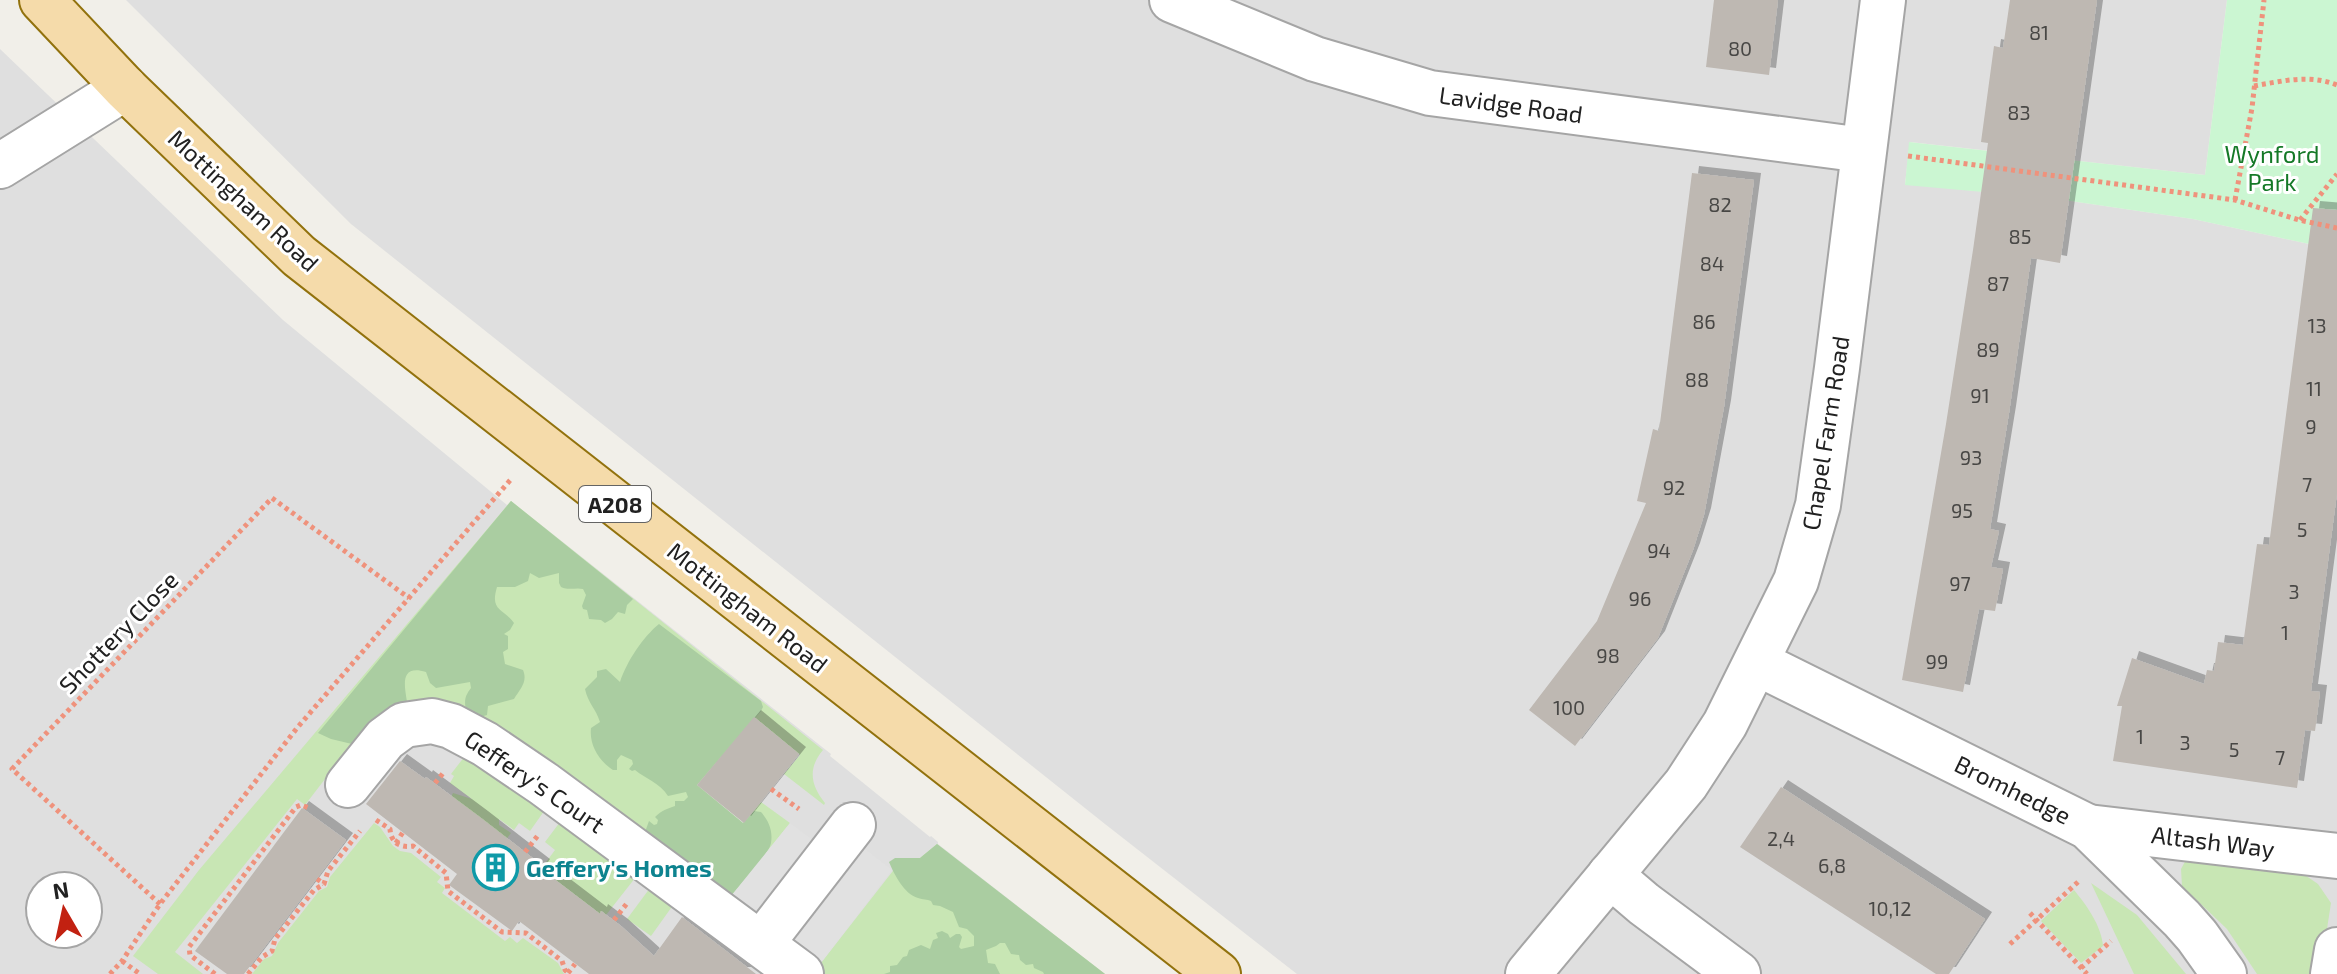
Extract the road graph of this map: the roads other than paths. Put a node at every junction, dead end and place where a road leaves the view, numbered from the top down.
1 (42, 0) edge
2 (1172, 0) edge
3 (1883, 0) edge
4 (125, 88) junction
5 (1863, 150) junction
6 (0, 166) edge
7 (1757, 663) junction
8 (333, 798) road end
9 (853, 825) dead end
10 (2088, 827) junction
11 (2337, 856) edge
12 (1610, 875) junction
13 (761, 944) junction
14 (2337, 950) edge
15 (801, 974) edge
16 (1218, 974) edge
17 (1528, 974) edge
18 (1738, 974) edge
19 (2224, 974) edge
20 (2333, 974) edge

1 - 4 main road, Mottingham Road / A208
2 - 5 street, Lavidge Road
3 - 5 street, Chapel Farm Road
4 - 6 street
4 - 16 main road, Mottingham Road / A208
5 - 7 street, Chapel Farm Road
7 - 10 street, Bromhedge
7 - 12 street, Chapel Farm Road
8 - 13 street, Geffery's Court
9 - 13 street
10 - 11 street, Altash Way
10 - 19 street, Bromhedge
12 - 17 street, Chapel Farm Road
12 - 18 street
13 - 15 street, Geffery's Court
14 - 20 street

